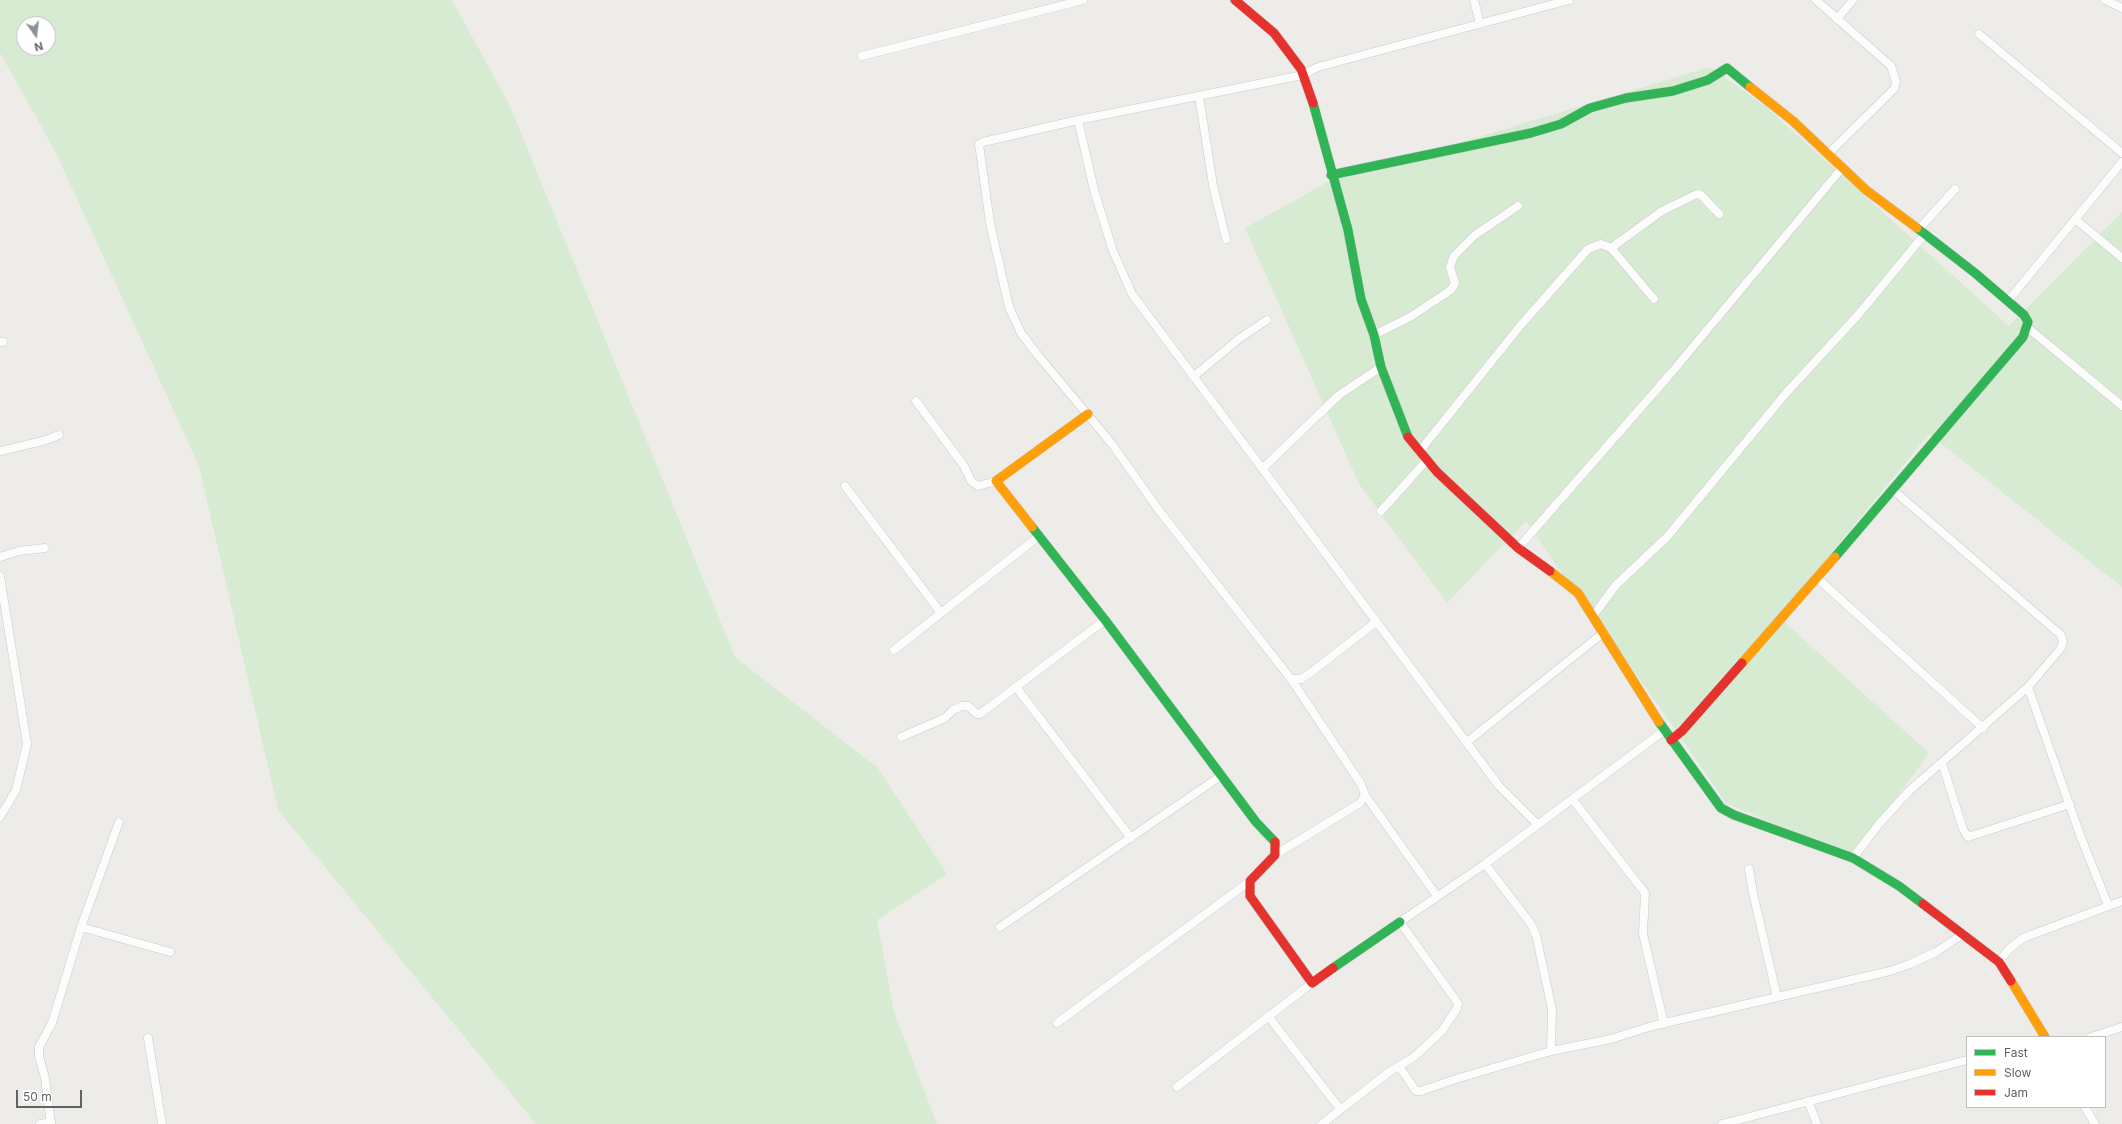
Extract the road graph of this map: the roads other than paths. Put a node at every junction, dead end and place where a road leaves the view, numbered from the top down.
1 (1083, 0) edge
2 (1235, 0) edge
3 (1474, 0) edge
4 (1569, 0) edge
5 (1816, 0) edge
6 (1853, 0) edge
7 (2105, 0) edge
8 (2122, 8) edge
9 (1837, 19) junction
10 (1480, 24) junction
11 (1979, 34) dead end
12 (862, 56) dead end
13 (1303, 75) junction
14 (1199, 96) junction
15 (1078, 120) junction
16 (2122, 153) edge
17 (1828, 154) junction
18 (2122, 162) edge
19 (1842, 168) junction
20 (1331, 175) junction
21 (1955, 189) dead end
22 (1518, 206) dead end
23 (1719, 214) dead end
24 (2075, 219) junction
25 (1922, 232) junction
26 (1226, 239) dead end
27 (1610, 248) junction
28 (2122, 258) edge
29 (1654, 299) dead end
30 (2008, 301) junction
31 (1267, 320) dead end
32 (2027, 327) junction
33 (1374, 335) junction
34 (1381, 367) junction
35 (1193, 377) junction
36 (916, 401) dead end
37 (2122, 406) edge
38 (1088, 414) junction
39 (59, 435) dead end
40 (0, 451) edge
41 (1419, 452) junction
42 (1426, 461) junction
43 (1262, 468) junction
44 (996, 481) junction
45 (845, 486) dead end
46 (1892, 489) junction
47 (1382, 511) dead end
48 (1039, 536) junction
49 (45, 548) dead end
50 (1518, 548) junction
51 (0, 557) edge
52 (0, 576) edge
53 (1817, 578) junction
54 (941, 613) junction
55 (1593, 616) junction
56 (1105, 620) junction
57 (1376, 622) junction
58 (1603, 633) junction
59 (894, 650) dead end
60 (1291, 678) junction
61 (1016, 687) junction
62 (2028, 687) junction
63 (1982, 728) junction
64 (1665, 730) junction
65 (901, 737) dead end
66 (1671, 740) junction
67 (1467, 742) junction
68 (1942, 763) junction
69 (1222, 775) junction
70 (1364, 795) junction
71 (1573, 800) junction
72 (2070, 804) junction
73 (0, 816) edge
74 (119, 822) dead end
75 (1537, 824) junction
76 (1132, 838) junction
77 (1275, 855) junction
78 (1853, 858) junction
79 (1485, 864) junction
80 (1749, 869) dead end
81 (1250, 881) junction
82 (1437, 896) junction
83 (2122, 901) edge
84 (2108, 905) junction
85 (1400, 922) junction
86 (81, 927) junction
87 (1000, 927) dead end
88 (1963, 934) junction
89 (170, 952) dead end
90 (1999, 962) junction
91 (1312, 983) junction
92 (1777, 997) junction
93 (1268, 1016) junction
94 (1057, 1023) dead end
95 (1664, 1024) junction
96 (2122, 1027) edge
97 (2044, 1036) edge
98 (2094, 1036) edge
99 (148, 1038) dead end
100 (1550, 1052) junction
101 (1966, 1060) edge
102 (1399, 1066) junction
103 (1177, 1087) dead end
104 (1808, 1101) junction
105 (2086, 1108) edge
106 (1340, 1109) junction
107 (51, 1123) edge
108 (40, 1124) edge
109 (162, 1124) edge
110 (1322, 1124) edge
111 (1722, 1124) edge
112 (1817, 1124) edge
113 (2095, 1124) edge

1 - 12 street
2 - 13 street
3 - 10 street
4 - 10 street
5 - 9 street
6 - 9 street
7 - 8 street
9 - 17 street
10 - 13 street
11 - 16 street
13 - 14 street
13 - 20 street
14 - 15 street
14 - 26 street
15 - 35 street
15 - 38 street
17 - 19 street
17 - 20 street
18 - 24 street
19 - 25 street
19 - 50 street
20 - 33 street
21 - 25 street
22 - 33 street
23 - 27 street
24 - 28 street
24 - 30 street
25 - 30 street
25 - 55 street
27 - 29 street
27 - 41 street
30 - 32 street
31 - 35 street
32 - 37 street
32 - 46 street
33 - 34 street
34 - 41 street
34 - 43 street
35 - 43 street
36 - 44 street
38 - 44 street
38 - 60 street
39 - 40 street
41 - 42 street
42 - 47 street
42 - 50 street
43 - 57 street
44 - 48 street
45 - 54 street
46 - 53 street
46 - 62 street
48 - 54 street
48 - 56 street
49 - 51 street
50 - 55 street
52 - 73 street
53 - 63 street
53 - 66 street
54 - 59 street
55 - 58 street
56 - 61 street
56 - 69 street
57 - 60 street
57 - 67 street
58 - 64 street
58 - 67 street
60 - 70 street
61 - 65 street
61 - 76 street
62 - 63 street
62 - 72 street
63 - 68 street
64 - 66 street
64 - 71 street
66 - 78 street
67 - 75 street
68 - 72 street
68 - 78 street
69 - 76 street
69 - 77 street
70 - 77 street
70 - 82 street
71 - 75 street
71 - 95 street
72 - 84 street
74 - 86 street
75 - 79 street
76 - 87 street
77 - 81 street
78 - 88 street
79 - 82 street
79 - 100 street
80 - 92 street
81 - 91 street
81 - 94 street
82 - 85 street
83 - 84 street
84 - 90 street
85 - 91 street
85 - 102 street
86 - 89 street
86 - 107 street
88 - 90 street
88 - 92 street
90 - 97 street
91 - 93 street
92 - 95 street
93 - 103 street
93 - 106 street
95 - 100 street
96 - 98 street
99 - 109 street
100 - 102 street
101 - 104 street
102 - 106 street
104 - 111 street
104 - 112 street
105 - 113 street
106 - 110 street
107 - 108 street

